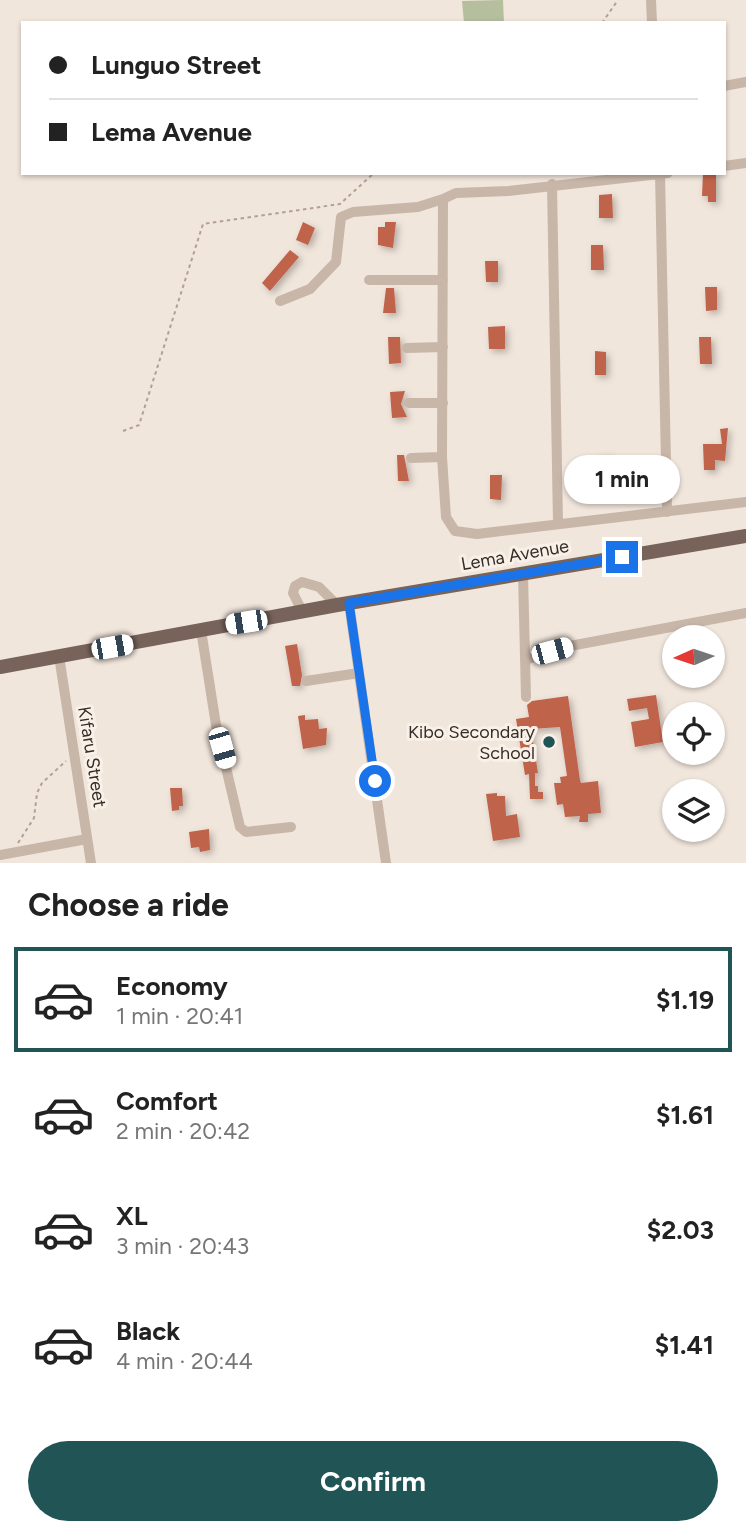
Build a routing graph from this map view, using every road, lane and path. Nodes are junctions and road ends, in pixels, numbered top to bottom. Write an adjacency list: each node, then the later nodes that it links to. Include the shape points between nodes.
1 (618, 0): 3 (path)
2 (651, 0): 4 (street)
3 (603, 21)
4 (652, 21)
5 (746, 82): 6 (street)
6 (726, 86)
7 (746, 163): 8 (street)
8 (726, 166)
9 (372, 175): 21 (path, via 340,204 203,224 139,425)
10 (651, 175): 12 (street)
11 (662, 175): 25 (street)
12 (552, 184): 13 (street, via 456,192); 26 (street)
13 (443, 200): 15 (street); 16 (street, via 418,208 353,212 341,217 334,264 310,289)
14 (369, 280): 15 (street)
15 (443, 280): 17 (street)
16 (280, 301)
17 (443, 347): 18 (street); 20 (street)
18 (407, 348)
19 (409, 403): 20 (street)
20 (443, 403): 22 (street)
21 (123, 431)
22 (442, 457): 23 (street); 26 (street, via 446,517 455,531 477,534)
23 (411, 458)
24 (746, 502): 25 (street)
25 (667, 512): 26 (street)
26 (558, 524)
27 (746, 536): 28 (main road, Lema Avenue)
28 (523, 573): 29 (main road, Lema Avenue); 34 (street)
29 (343, 604): 31 (main road, Lema Avenue); 31 (street, via 302,582 293,593); 36 (street)
30 (746, 612): 34 (street, via 570,646)
31 (296, 613): 32 (main road, Lema Avenue)
32 (201, 630): 33 (main road, Lema Avenue); 40 (street, via 216,725 242,831)
33 (59, 656): 35 (main road, Lema Avenue); 39 (street, Kifaru Street)
34 (525, 660): 38 (street)
35 (0, 667)
36 (359, 673): 37 (street); 44 (street)
37 (306, 681)
38 (526, 697)
39 (73, 757): 41 (street, Kifaru Street); 42 (path, via 42,783 34,818)
40 (290, 827)
41 (87, 839): 42 (street); 43 (street, Kifaru Street)
42 (6, 854)
43 (91, 863)
44 (386, 863)

